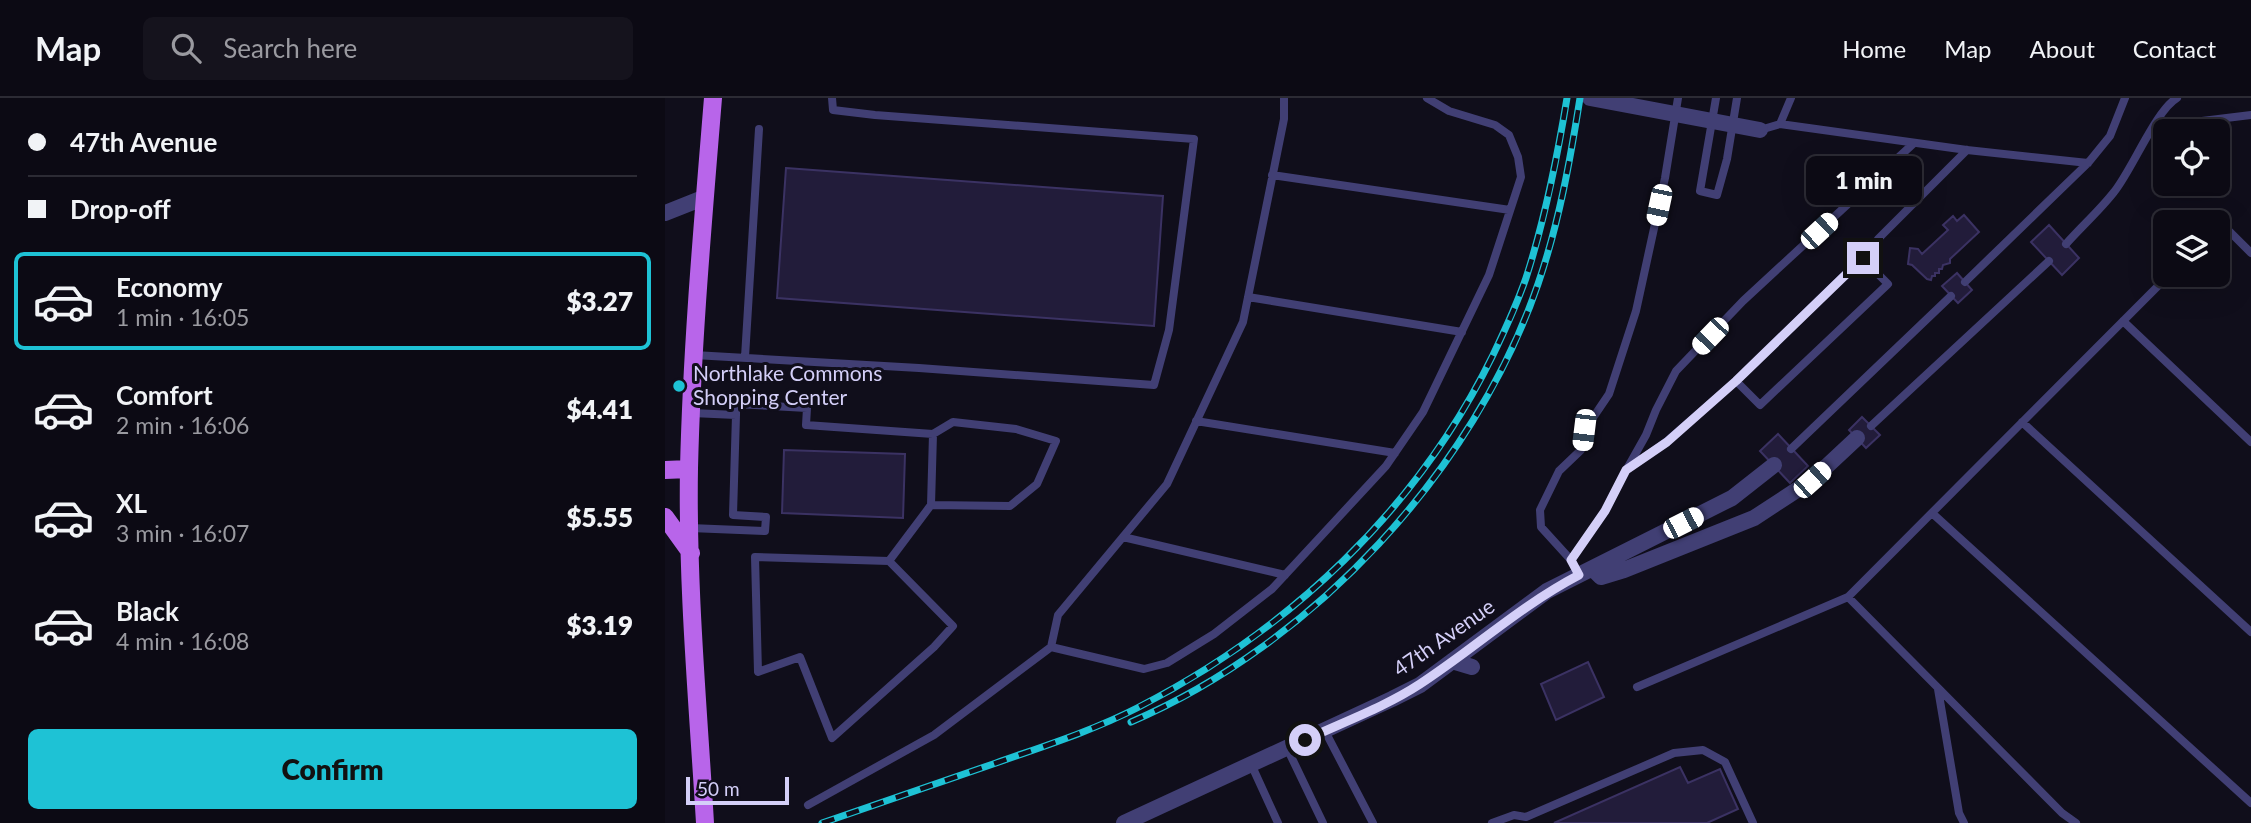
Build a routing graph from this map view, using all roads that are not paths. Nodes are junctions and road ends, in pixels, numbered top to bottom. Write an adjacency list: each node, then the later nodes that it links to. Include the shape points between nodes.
1 (713, 98): 25 (main road)
2 (832, 98): 40 (lane, via 832,110 875,115 1194,139 1170,330 1154,385)
3 (1285, 98): 24 (lane)
4 (1427, 98): 26 (lane, via 1509,135 1521,177)
5 (1590, 98): 11 (street)
6 (1716, 98): 15 (lane)
7 (1737, 98): 17 (lane)
8 (1791, 98): 16 (lane)
9 (2125, 98): 23 (lane, via 2110,136)
10 (2177, 98): 13 (lane)
11 (1677, 106): 15 (street); 62 (lane, via 1636,311 1609,394 1584,430 1581,450 1559,471 1540,510 1541,527)
12 (2251, 115): 14 (lane)
13 (2159, 119)
14 (2218, 119)
15 (1712, 121): 17 (street); 17 (lane, via 1700,191 1717,195)
16 (1780, 124): 20 (lane); 21 (lane)
17 (1732, 125): 20 (street)
18 (2153, 127): 30 (lane, via 2116,190)
19 (759, 129): 40 (lane)
20 (1760, 130)
21 (1913, 143): 22 (lane); 55 (lane, via 1743,301 1676,371)
22 (1967, 150): 23 (lane); 29 (lane)
23 (2088, 163): 33 (lane)
24 (1272, 175): 26 (lane); 36 (lane)
25 (703, 198): 27 (street); 39 (main road)
26 (1510, 210): 38 (lane, via 1489,275)
27 (665, 213)
28 (2230, 232): 31 (lane)
29 (1878, 239)
30 (2066, 244)
31 (2251, 253)
32 (2049, 261): 46 (lane)
33 (1965, 282)
34 (2157, 287): 37 (lane)
35 (1951, 296): 50 (lane)
36 (1248, 297): 38 (lane); 44 (lane, via 1243,322)
37 (2123, 321): 45 (lane); 49 (lane)
38 (1462, 332): 51 (lane, via 1423,411)
39 (694, 355): 40 (lane); 42 (main road)
40 (745, 358)
41 (1736, 381): 41 (lane, via 1760,405 1888,284 1863,258); 55 (lane, via 1667,442)
42 (692, 413): 43 (lane); 53 (main road)
43 (736, 415): 47 (lane, via 736,404 807,408 806,425); 59 (lane, via 733,515 766,517 765,531)
44 (1196, 421): 51 (lane); 60 (lane, via 1167,484)
45 (2022, 422): 57 (lane); 67 (lane)
46 (1871, 426)
47 (933, 434): 56 (lane); 56 (lane, via 953,422 1016,429 1056,442 1037,484 1010,506)
48 (1857, 438): 64 (street, via 1812,480 1754,518 1625,570 1601,577)
49 (2251, 442)
50 (1791, 449)
51 (1395, 453): 65 (lane)
52 (1774, 466): 64 (street, 47th Avenue, via 1733,498)
53 (689, 469): 54 (main road); 59 (main road)
54 (665, 470)
55 (1626, 470): 62 (lane)
56 (931, 505): 63 (lane)
57 (1931, 513): 66 (lane); 76 (lane)
58 (665, 517): 61 (main road)
59 (691, 528): 61 (main road)
60 (1123, 537): 65 (lane); 68 (lane, via 1058,615)
61 (691, 553): 78 (main road)
62 (1571, 560): 64 (lane)
63 (889, 561): 63 (lane, via 755,556 758,672 800,657 832,738 953,626)
64 (1586, 572): 69 (street, 47th Avenue, via 1537,598)
65 (1285, 575): 68 (lane, via 1215,634 1167,663 1144,668)
66 (1848, 597): 71 (lane); 72 (lane)
67 (2251, 632)
68 (1051, 648): 77 (lane, via 934,735)
69 (1452, 661): 70 (street); 73 (street, 47th Avenue, via 1410,690)
70 (1472, 667)
71 (1637, 687)
72 (1938, 688): 85 (lane); 86 (lane)
73 (1325, 731): 74 (street, 47th Avenue); 82 (lane)
74 (1287, 748): 75 (street, 47th Avenue); 81 (lane)
75 (1251, 764): 79 (street, 47th Avenue); 80 (lane)
76 (2251, 803)
77 (808, 805)
78 (705, 823)
79 (1124, 823)
80 (1278, 823)
81 (1323, 823)
82 (1373, 823)
83 (1492, 823): 84 (lane, via 1514,815 1526,817 1674,753 1703,750 1725,762)
84 (1753, 823)
85 (1964, 823)
86 (2076, 823)

